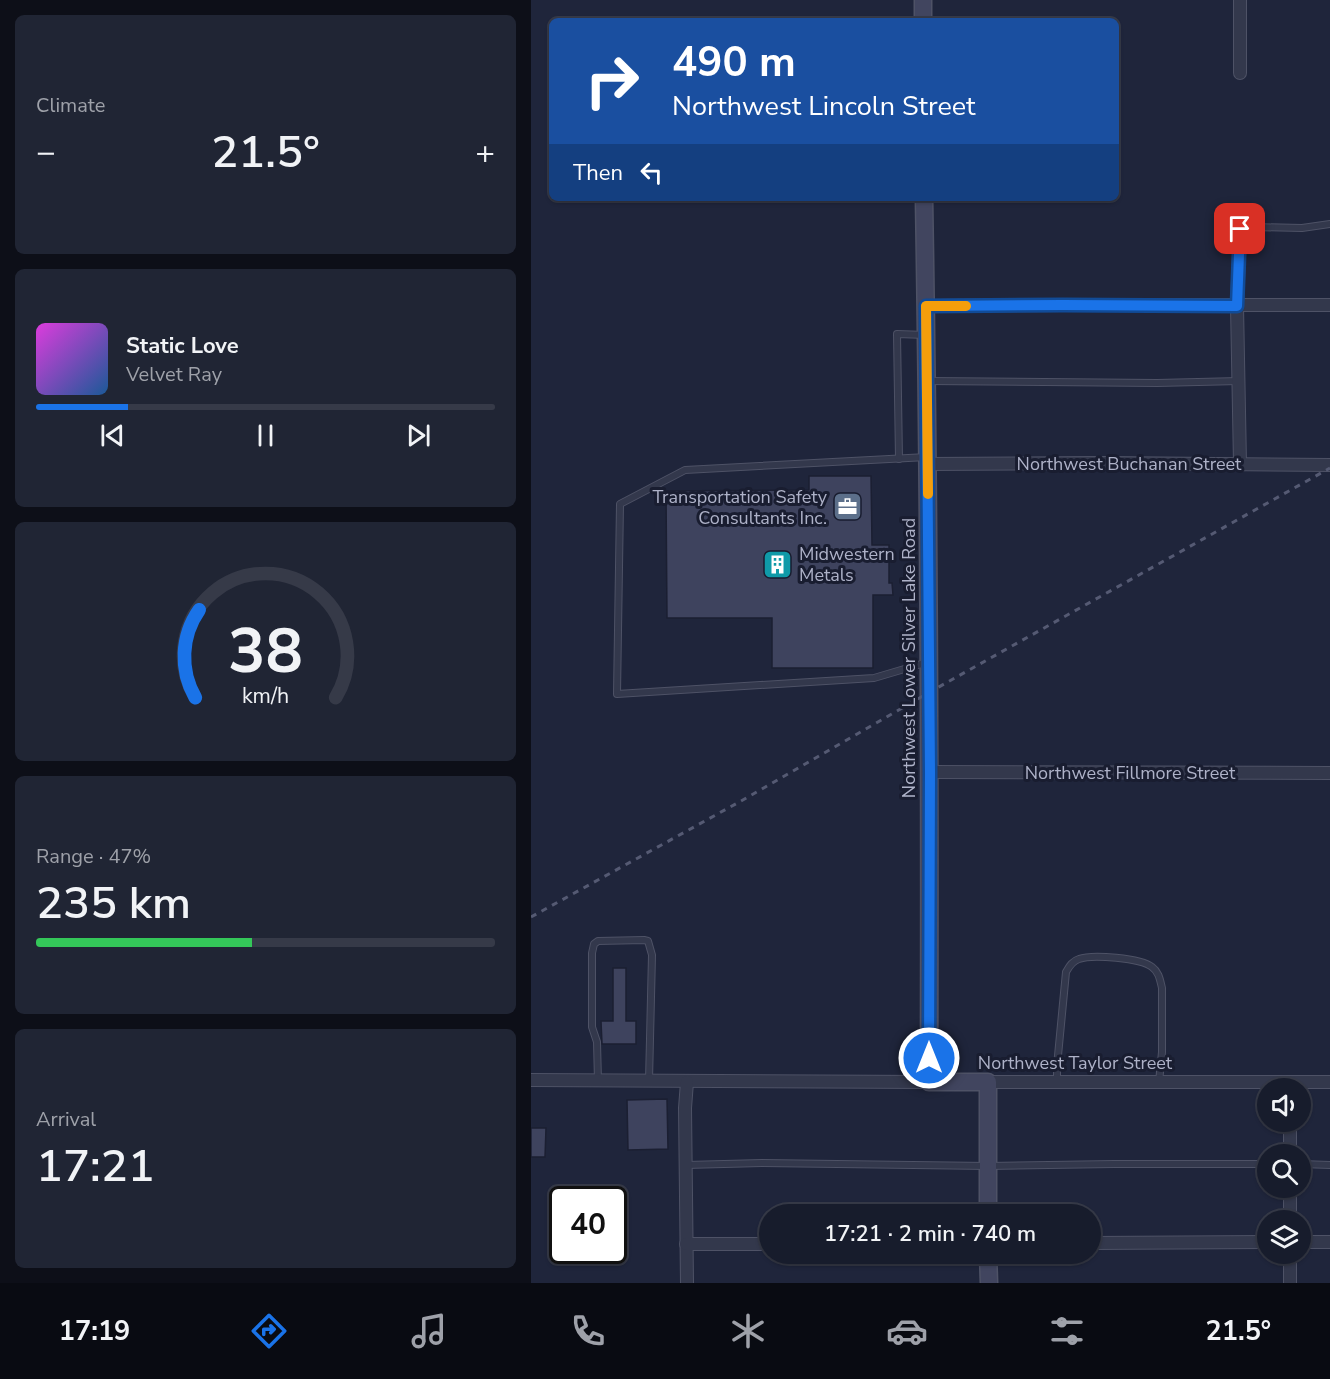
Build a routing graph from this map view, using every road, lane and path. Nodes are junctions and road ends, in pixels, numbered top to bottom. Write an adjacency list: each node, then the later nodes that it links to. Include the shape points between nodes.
1 (923, 0): 3 (street)
2 (1239, 0): 4 (street)
3 (923, 18)
4 (1240, 73)
5 (924, 201): 9 (street, Northwest Lower Silver Lake Road)
6 (1330, 224): 7 (lane)
7 (1240, 229): 10 (street)
8 (1330, 305): 10 (street)
9 (926, 306): 10 (street); 11 (street, Northwest Lower Silver Lake Road)
10 (1237, 306): 13 (street)
11 (926, 335): 12 (street, Northwest Lower Silver Lake Road); 14 (lane, via 897,334)
12 (927, 381): 13 (lane); 15 (street, Northwest Lower Silver Lake Road)
13 (1240, 381): 16 (street)
14 (899, 459): 15 (lane); 18 (lane, via 685,470 620,504 617,693 874,678)
15 (928, 460): 16 (street, Northwest Buchanan Street); 18 (street, Northwest Lower Silver Lake Road)
16 (1241, 464): 17 (street, Northwest Buchanan Street)
17 (1330, 465)
18 (928, 662): 19 (street, Northwest Lower Silver Lake Road)
19 (930, 772): 20 (street, Northwest Fillmore Street); 25 (street, Northwest Lower Silver Lake Road)
20 (1330, 773)
21 (531, 1080): 22 (street, Northwest Taylor Street)
22 (598, 1081): 23 (street, Northwest Taylor Street); 23 (lane, via 597,1042 592,1027 594,944 644,940 648,941 652,955)
23 (649, 1081): 24 (street, Northwest Taylor Street)
24 (687, 1082): 25 (street, Northwest Taylor Street); 34 (street)
25 (929, 1082): 26 (street, Northwest Taylor Street)
26 (989, 1082): 27 (street, Northwest Taylor Street); 36 (street)
27 (1057, 1082): 28 (street, Northwest Taylor Street); 28 (lane, via 1066,972 1079,959 1128,958 1154,968 1160,978)
28 (1159, 1082): 31 (street, Northwest Taylor Street)
29 (1330, 1082): 30 (street, Northwest Taylor Street)
30 (1311, 1084)
31 (1257, 1085)
32 (1257, 1164): 36 (lane)
33 (1311, 1164): 35 (lane)
34 (685, 1165): 36 (lane); 42 (street)
35 (1330, 1165)
36 (989, 1166): 37 (street)
37 (988, 1204)
38 (1257, 1242): 41 (street)
39 (1311, 1242): 40 (street)
40 (1330, 1242)
41 (1101, 1243)
42 (686, 1244): 43 (street); 46 (street)
43 (759, 1244)
44 (988, 1264): 47 (street)
45 (1290, 1264): 48 (street)
46 (687, 1283)
47 (989, 1283)
48 (1290, 1283)

